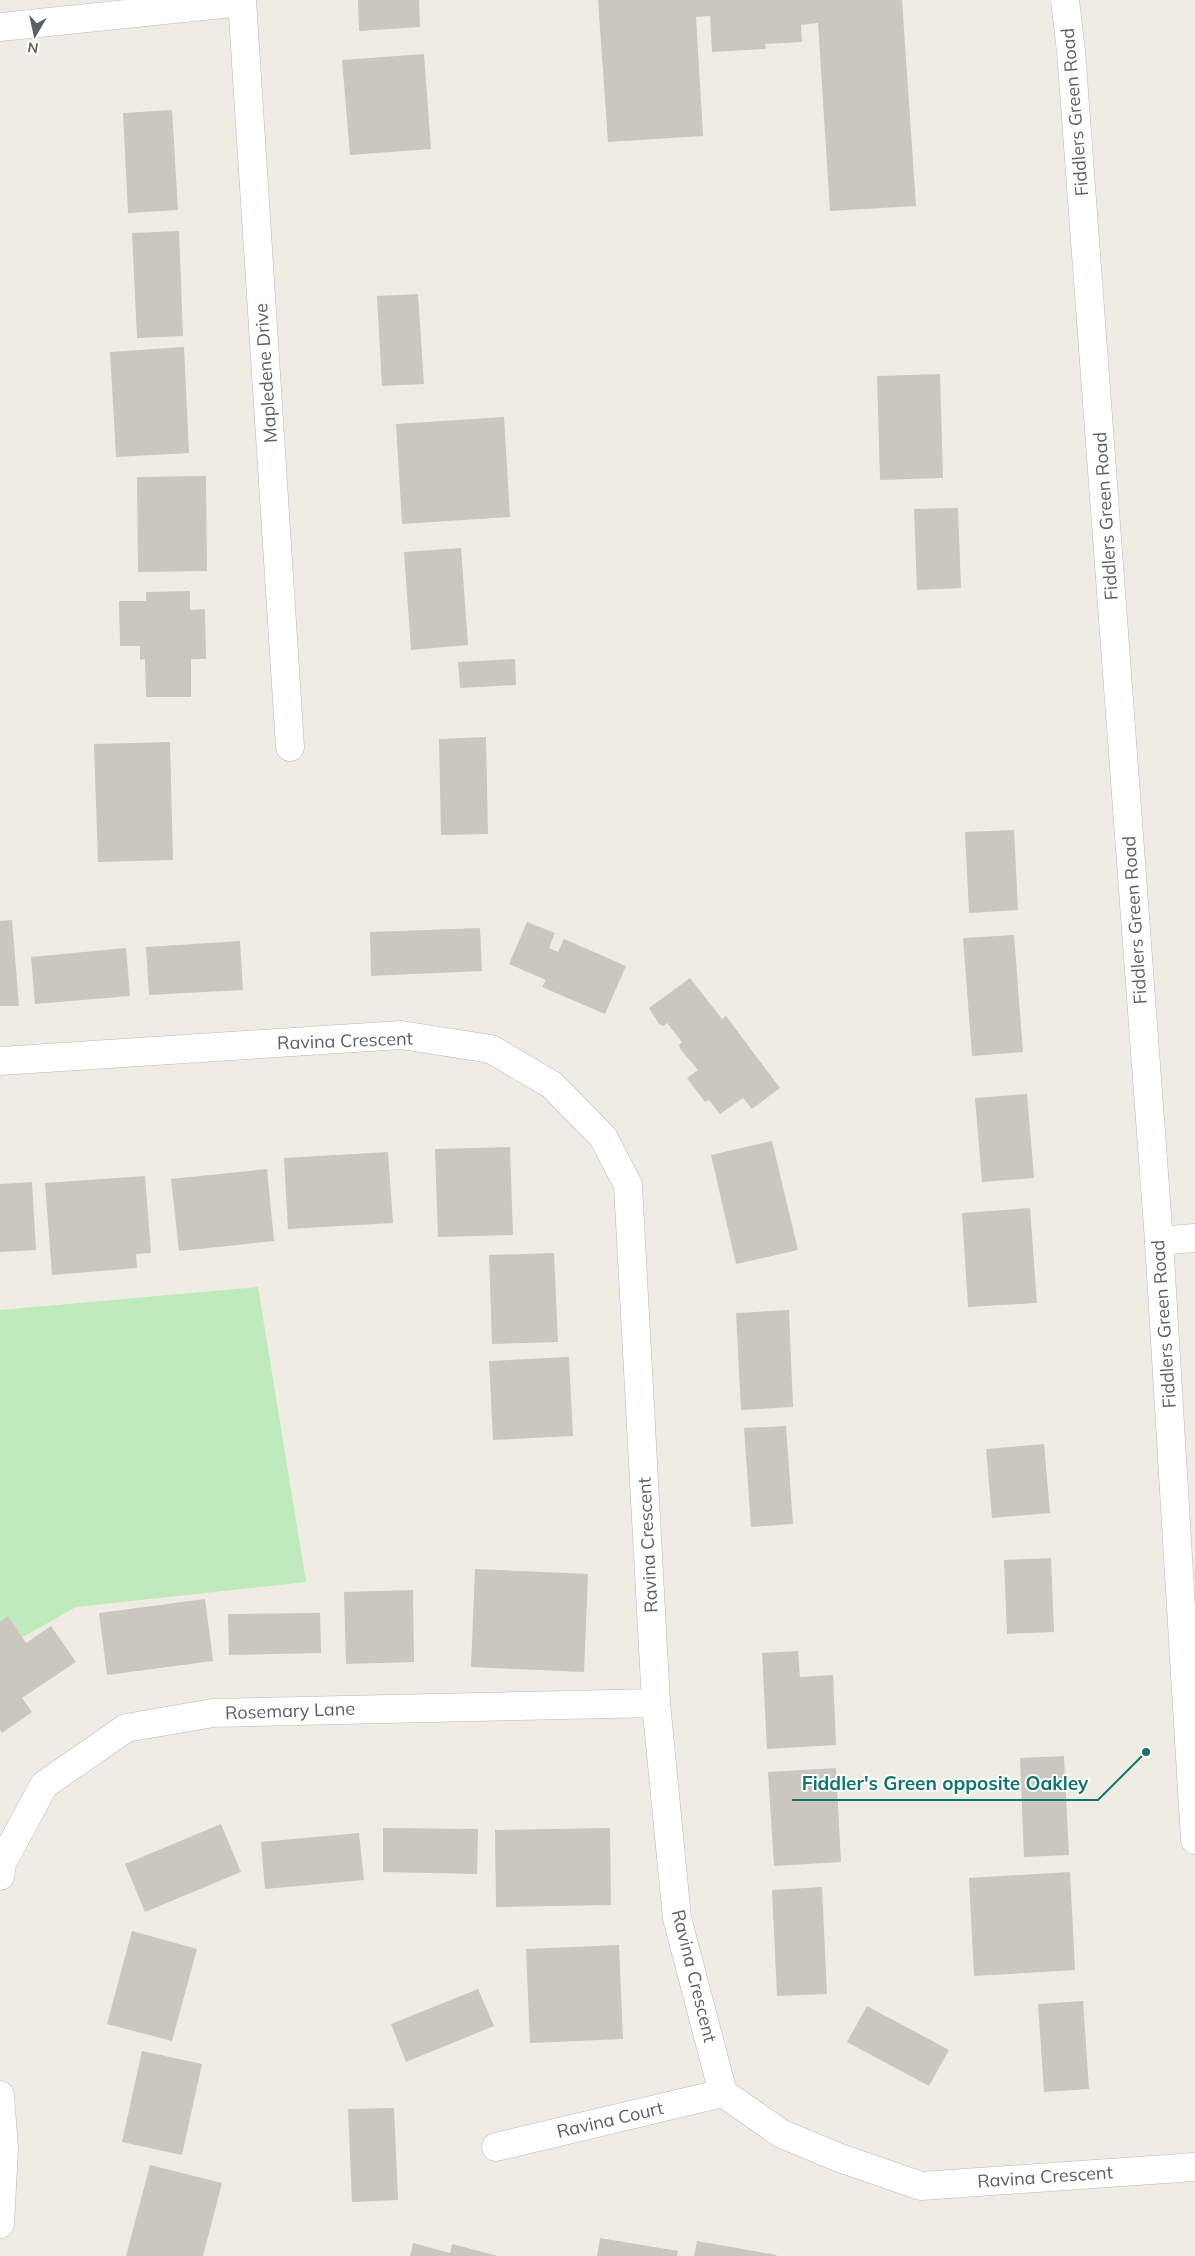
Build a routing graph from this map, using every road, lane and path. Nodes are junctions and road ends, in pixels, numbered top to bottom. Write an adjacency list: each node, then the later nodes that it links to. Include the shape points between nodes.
1 (1065, 0): 7 (street, Fiddlers Green Road)
2 (242, 1): 3 (street); 4 (street, Mapledene Drive)
3 (0, 27)
4 (290, 747)
5 (0, 1061): 9 (street, Ravina Crescent, via 402,1035 491,1050 552,1085 603,1137 628,1185)
6 (1195, 1238): 7 (street)
7 (1159, 1241): 8 (street, Fiddlers Green Road)
8 (1190, 1662): 10 (street, Fiddlers Green Road)
9 (656, 1703): 11 (street, Rosemary Lane, via 213,1713 126,1728 44,1785 2,1863); 12 (street, Ravina Crescent, via 677,1918)
10 (1195, 1840)
11 (0, 1876)
12 (723, 2093): 14 (street, Ravina Court); 15 (street, Ravina Crescent, via 782,2134 921,2186)
13 (0, 2095): 16 (street, via 4,2149)
14 (496, 2147)
15 (1195, 2167)
16 (0, 2224)

